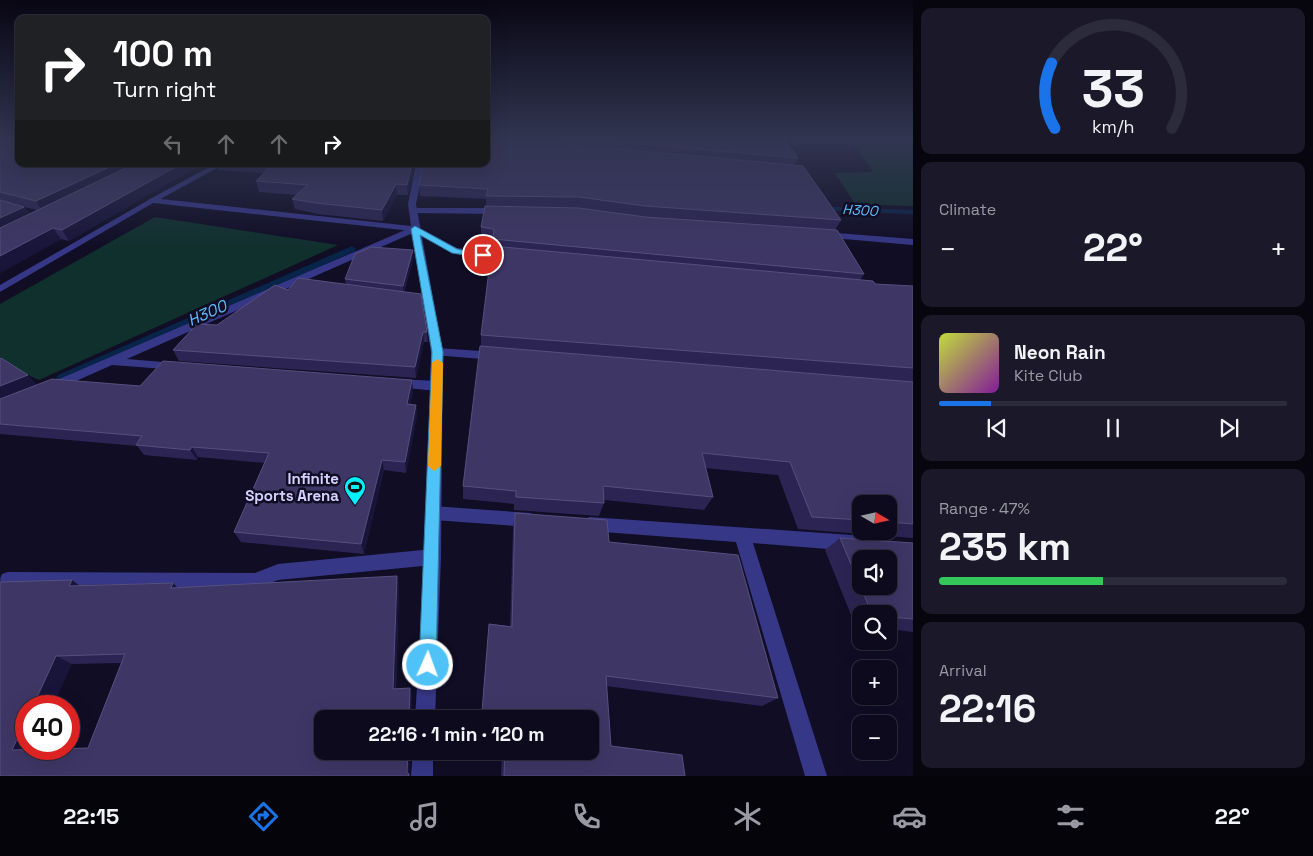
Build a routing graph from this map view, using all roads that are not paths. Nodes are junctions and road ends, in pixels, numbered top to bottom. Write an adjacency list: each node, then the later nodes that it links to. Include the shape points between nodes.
1 (197, 176): 3 (street)
2 (418, 176): 4 (street)
3 (152, 200): 6 (street); 12 (street)
4 (413, 210): 5 (street); 6 (street)
5 (512, 211)
6 (415, 229): 9 (street, via 455,252); 10 (street); 13 (street, via 424,299)
7 (816, 235): 8 (street)
8 (913, 242)
9 (522, 259)
10 (289, 283): 11 (street); 15 (street)
11 (317, 286)
12 (0, 290)
13 (437, 352): 14 (street); 18 (street)
14 (507, 357)
15 (114, 362): 16 (street); 19 (street)
16 (192, 368)
17 (388, 383): 18 (street)
18 (437, 386): 20 (street)
19 (44, 390)
20 (433, 513): 21 (street); 25 (street)
21 (542, 521)
22 (572, 523): 23 (street)
23 (742, 535): 24 (street); 30 (street)
24 (866, 544)
25 (432, 557): 26 (street, via 278,572 255,581); 27 (street)
26 (8, 580)
27 (425, 710)
28 (423, 760): 29 (street)
29 (422, 776)
30 (816, 776)

